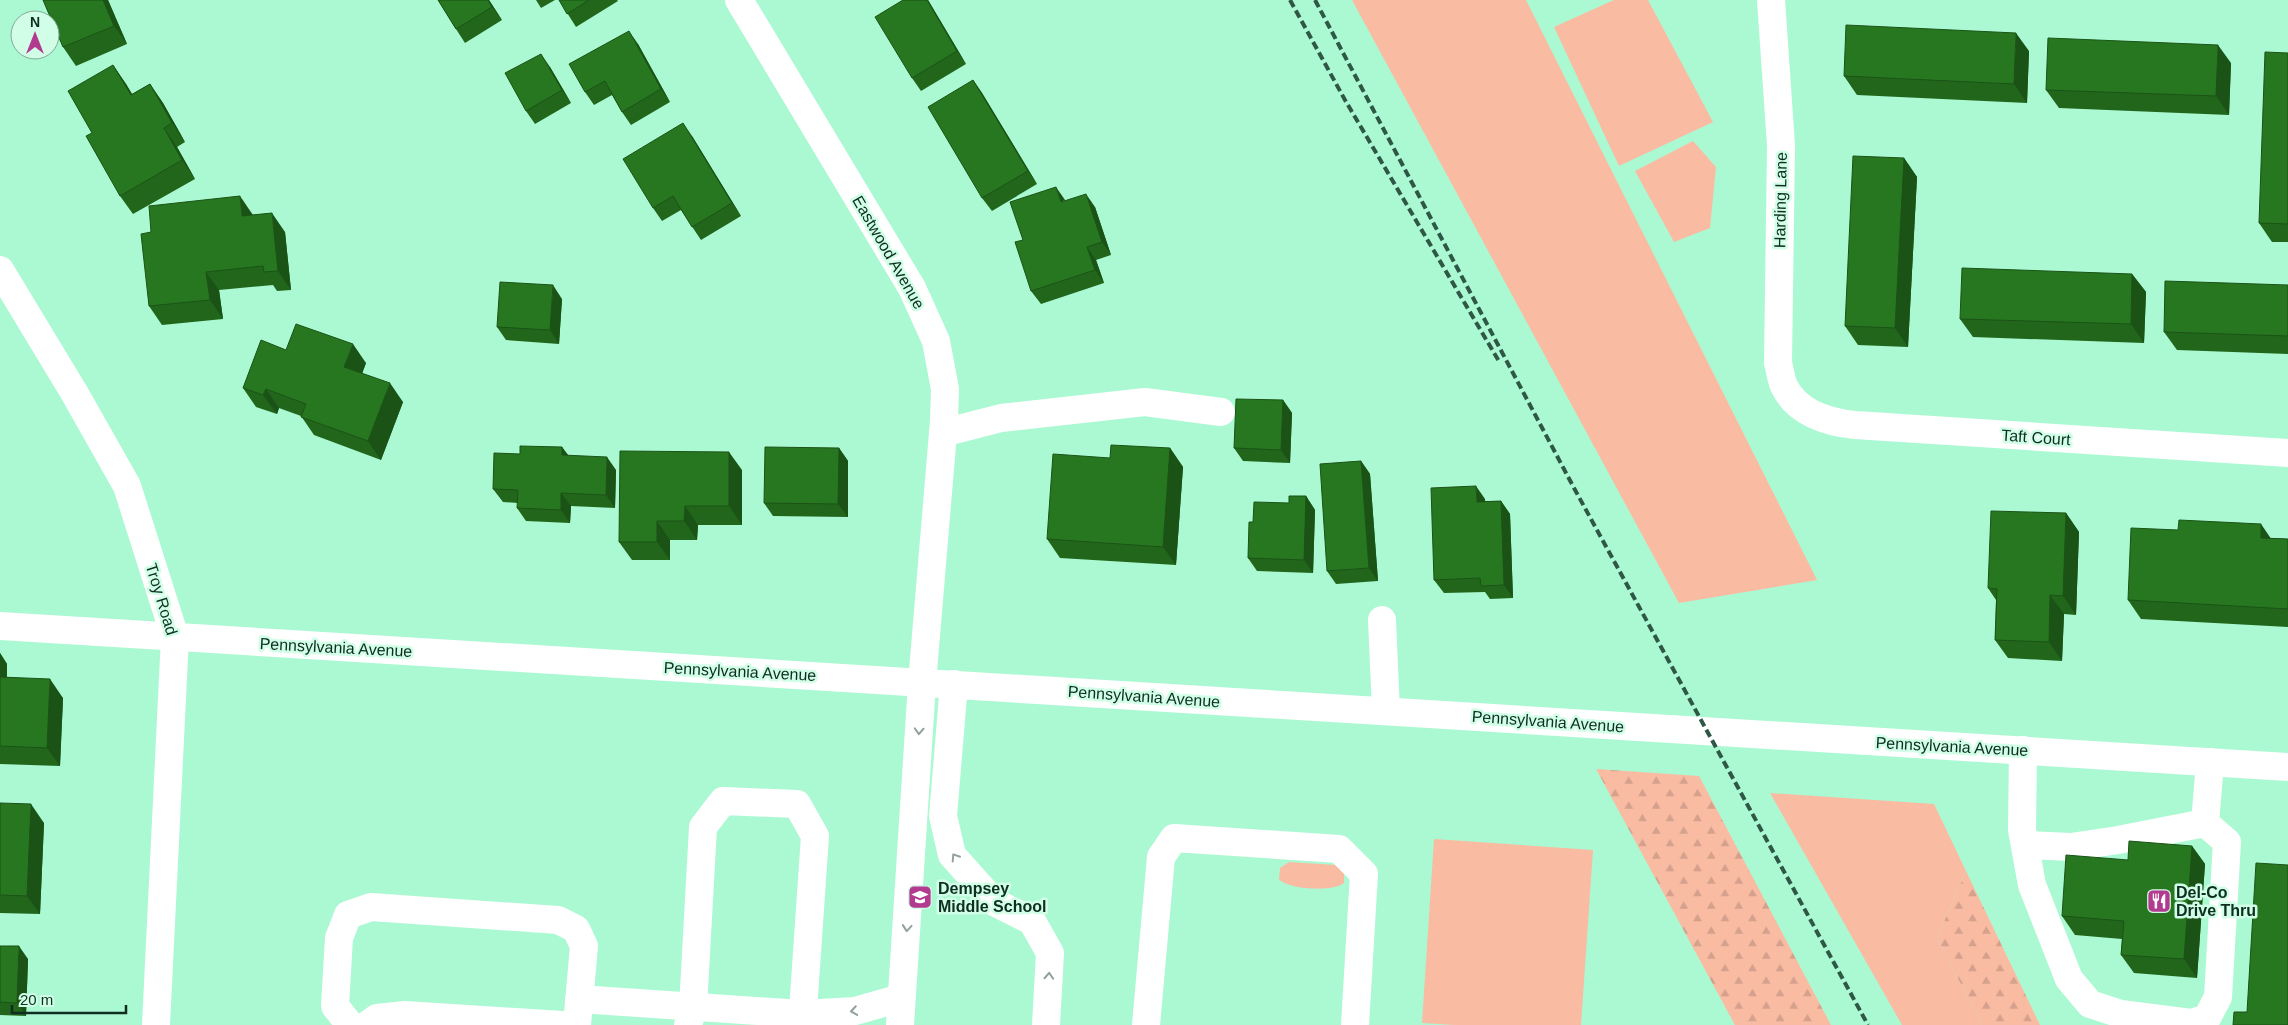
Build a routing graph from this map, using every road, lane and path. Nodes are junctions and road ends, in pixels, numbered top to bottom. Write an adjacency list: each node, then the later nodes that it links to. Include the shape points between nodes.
1 (739, 0): 6 (street, Eastwood Avenue, via 912,288 936,341 944,388)
2 (1771, 0): 4 (street, Harding Lane, via 1781,145 1778,362 1784,385)
3 (0, 270): 10 (street, Troy Road, via 127,486)
4 (1792, 397): 7 (street, Taft Court, via 1810,414 1846,424)
5 (1221, 412): 6 (street, via 1145,402 1001,418)
6 (943, 433): 11 (street, Eastwood Avenue)
7 (2288, 453)
8 (1382, 620): 13 (street)
9 (0, 626): 10 (street, Pennsylvania Avenue)
10 (175, 637): 11 (street, Pennsylvania Avenue); 23 (street, Troy Road)
11 (922, 682): 12 (street, Pennsylvania Avenue); 19 (street, Eastwood Avenue, one-way to 19)
12 (954, 684): 13 (street, Pennsylvania Avenue); 28 (street, one-way to 12, via 1050,953 1032,922 994,902 952,855 943,816)
13 (1386, 711): 14 (street, Pennsylvania Avenue)
14 (2023, 750): 15 (street, Pennsylvania Avenue); 18 (street, via 2022,830)
15 (2210, 762): 16 (street, Pennsylvania Avenue); 17 (street)
16 (2288, 766)
17 (2205, 823): 18 (street, via 2071,847); 18 (street, via 2227,842 2218,998 2207,1018 2191,1023 2121,1014 2090,1004 2069,979 2032,885)
18 (2025, 845)
19 (901, 998): 22 (street, one-way to 22, via 855,1011); 27 (street, Eastwood Avenue)
20 (578, 1012): 21 (street); 24 (street, via 584,946 576,929 558,920 371,908 348,915 339,938 335,1006)
21 (690, 1016): 22 (street); 22 (street, via 703,827 723,801 797,804 814,836)
22 (802, 1020)
23 (156, 1025)
24 (350, 1025)
25 (367, 1025): 26 (street, via 378,1018 405,1015)
26 (562, 1025)
27 (900, 1025)
28 (1046, 1025)
29 (1146, 1025): 30 (street, via 1161,858 1174,838 1339,849 1364,874)
30 (1356, 1025)

